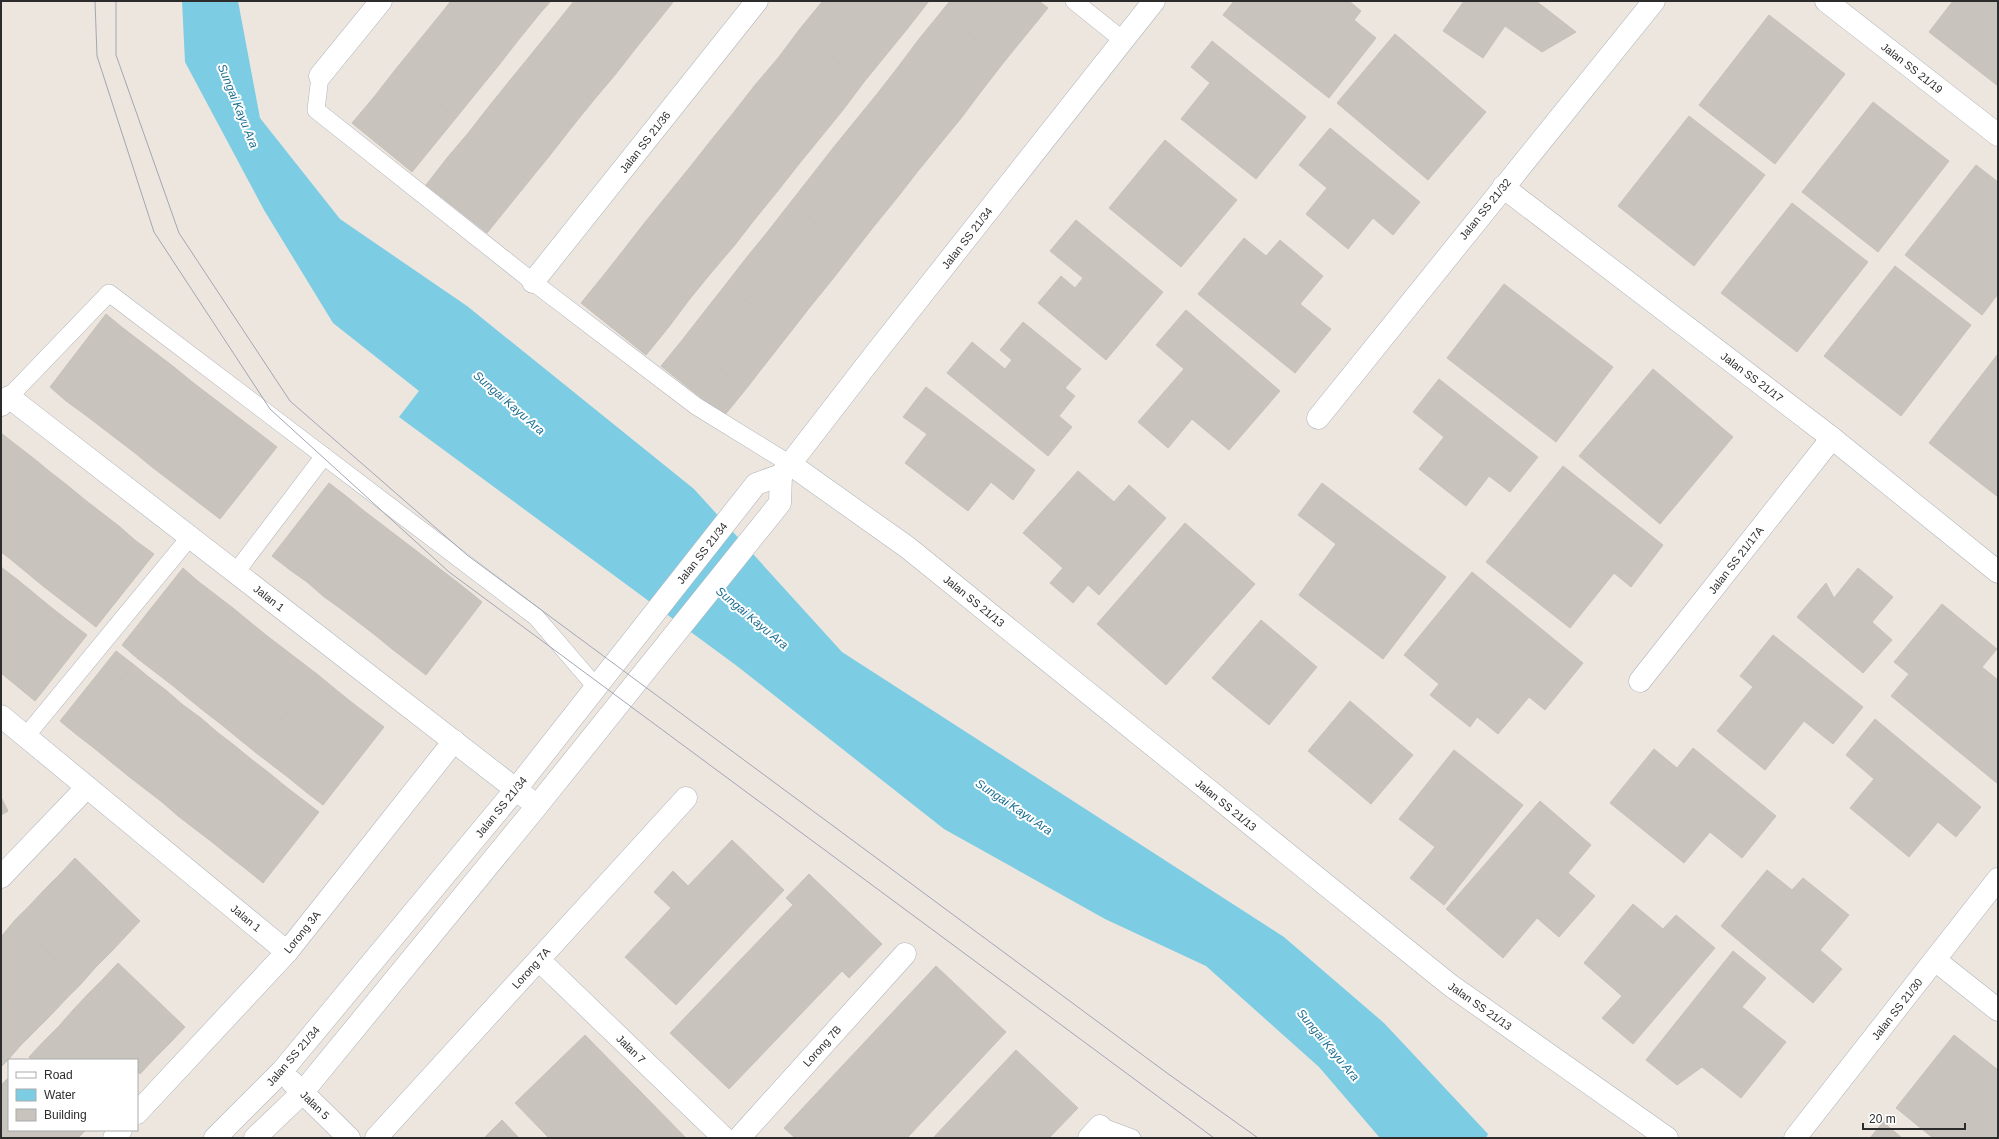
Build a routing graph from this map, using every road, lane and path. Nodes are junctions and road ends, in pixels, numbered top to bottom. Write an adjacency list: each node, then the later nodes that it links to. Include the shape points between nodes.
1 (381, 1): 8 (street)
2 (757, 1): 11 (street, Jalan SS 21/36)
3 (1074, 1): 7 (lane)
4 (1154, 1): 7 (street, Jalan SS 21/34)
5 (1654, 1): 10 (street, Jalan SS 21/32)
6 (1826, 1): 9 (street, Jalan SS 21/19)
7 (1124, 41): 16 (street, Jalan SS 21/34)
8 (320, 76): 11 (lane, via 316,110)
9 (1998, 135)
10 (1503, 186): 13 (street, Jalan SS 21/32); 14 (street, Jalan SS 21/17)
11 (534, 282): 16 (lane, via 696,406)
12 (5, 401): 15 (lane, via 109,293); 17 (street, Jalan 1)
13 (1318, 418)
14 (1832, 438): 19 (street, Jalan SS 21/17); 20 (street, Jalan SS 21/17A)
15 (324, 456): 18 (lane); 21 (lane, via 536,617)
16 (785, 469): 21 (street, Jalan SS 21/34, via 756,484); 28 (street, via 780,502); 47 (street, Jalan SS 21/13, via 907,547 1450,985)
17 (190, 537): 18 (street, Jalan 1); 23 (lane)
18 (236, 572): 24 (street, Jalan 1)
19 (1998, 572)
20 (1640, 681)
21 (596, 687): 26 (street, Jalan SS 21/34)
22 (1, 716): 23 (street, Jalan 1)
23 (26, 736): 25 (street, Jalan 1)
24 (454, 741): 26 (street, Jalan 1); 31 (street, Lorong 3A)
25 (87, 787): 29 (street); 31 (street, Jalan 1)
26 (516, 789): 28 (street, Jalan 1); 36 (street, Jalan SS 21/34)
27 (686, 798): 33 (street, Lorong 7A)
28 (538, 806): 37 (street)
29 (1, 877)
30 (1998, 879): 34 (street, Jalan SS 21/30)
31 (287, 952): 38 (street, Lorong 3A)
32 (905, 954): 45 (street, Lorong 7B)
33 (539, 960): 43 (street, Lorong 7A); 44 (street, Jalan 7)
34 (1935, 960): 35 (street); 48 (street, Jalan SS 21/30)
35 (1998, 1010)
36 (282, 1071): 37 (street, Jalan 5); 40 (street, Jalan SS 21/34)
37 (302, 1093): 41 (street); 42 (street, Jalan 5)
38 (138, 1112)
39 (1094, 1132): 46 (lane)
40 (215, 1138)
41 (255, 1138)
42 (349, 1138)
43 (376, 1138)
44 (724, 1138)
45 (739, 1138)
46 (1132, 1138)
47 (1668, 1138)
48 (1795, 1138)

